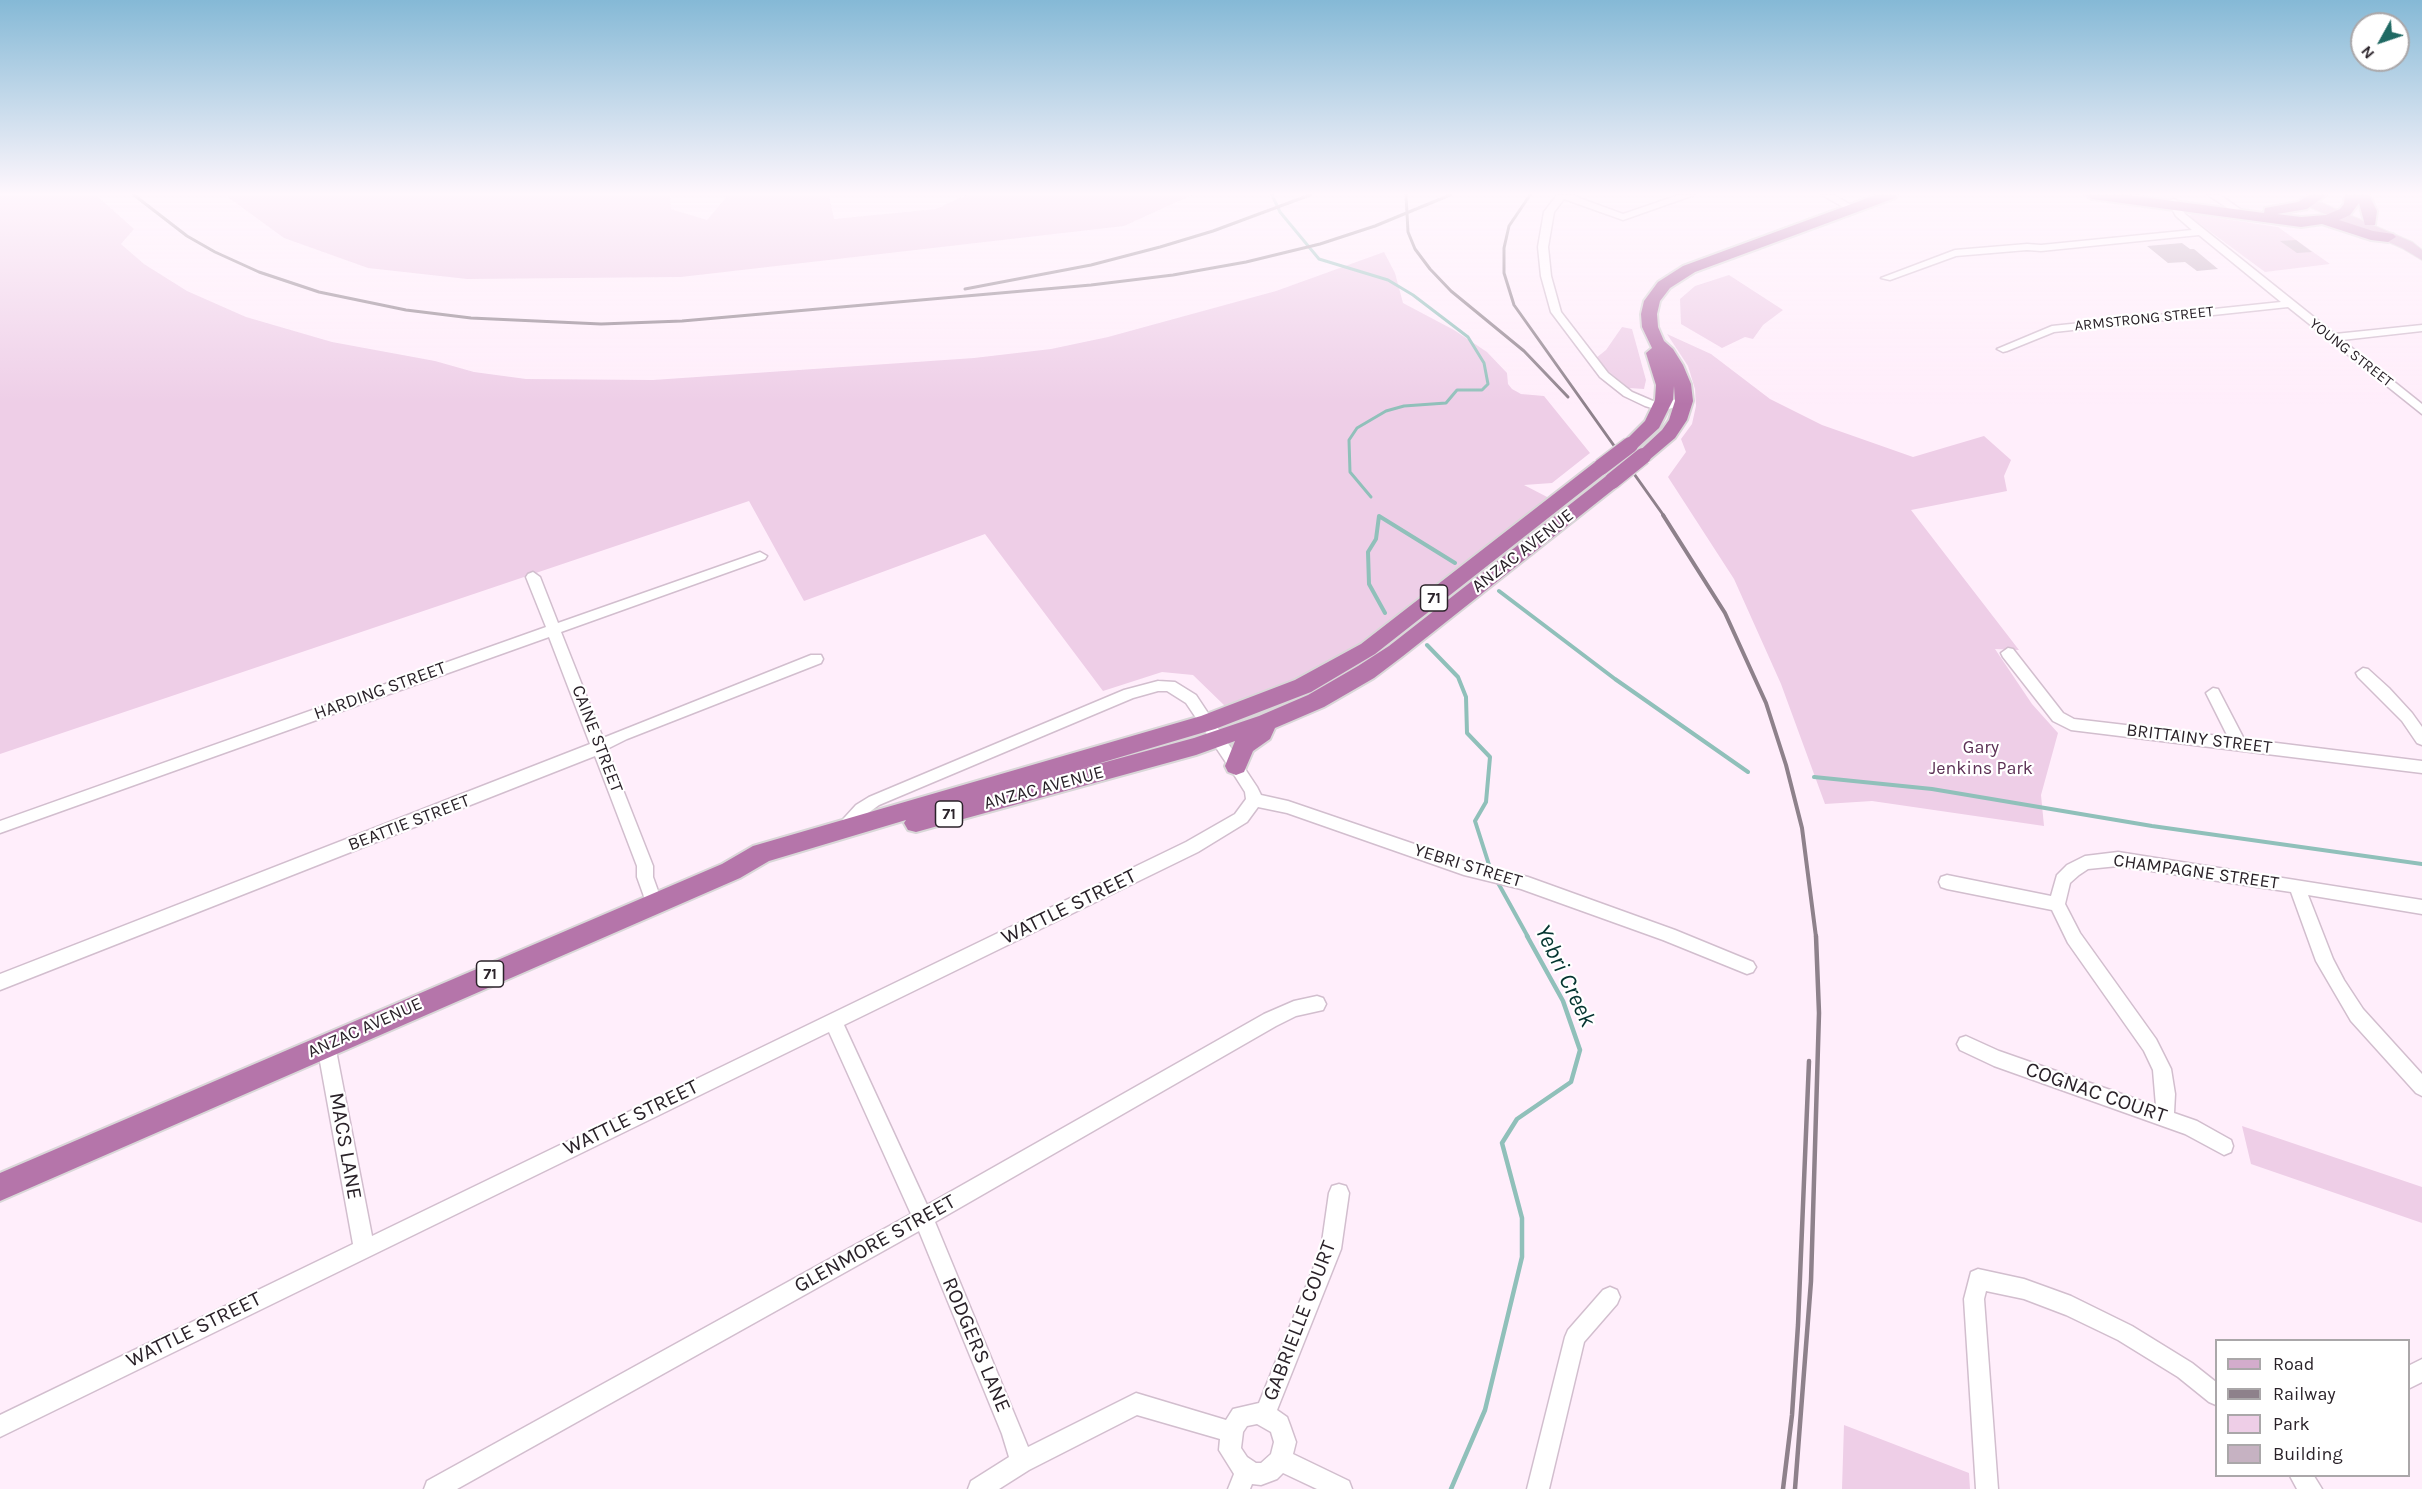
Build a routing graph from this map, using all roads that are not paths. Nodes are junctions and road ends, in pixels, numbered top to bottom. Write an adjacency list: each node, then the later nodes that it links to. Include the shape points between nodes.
1 (1545, 264): 11 (street, via 1556,312 1604,375 1642,401)
2 (1704, 264): 9 (highway, via 1670,280 1659,290 1650,308 1650,327)
3 (1940, 264): 5 (street)
4 (2241, 264): 6 (street, YOUNG STREET)
5 (1890, 281)
6 (2289, 304): 8 (street, YOUNG STREET); 10 (street, ARMSTRONG STREET, via 2052,328)
7 (2422, 328): 8 (street)
8 (2331, 338): 13 (street, YOUNG STREET)
9 (1656, 343): 11 (highway, via 1654,353 1663,376); 12 (highway, via 1674,365)
10 (2003, 349)
11 (1663, 400): 12 (street); 14 (highway, ANZAC AVENUE / 71)
12 (1684, 401): 14 (highway, ANZAC AVENUE / 71, via 1669,434)
13 (2422, 410)
14 (1636, 450): 15 (highway, ANZAC AVENUE / 71, bridge)
15 (1606, 474): 23 (highway, ANZAC AVENUE / 71, via 1396,651 1338,689); 24 (highway, ANZAC AVENUE / 71, via 1361,653)
16 (760, 556): 18 (street, HARDING STREET)
17 (533, 577): 18 (street, CAINE STREET)
18 (554, 628): 27 (street, CAINE STREET); 31 (street, HARDING STREET)
19 (2008, 653): 26 (street, BRITTAINY STREET, via 2064,721)
20 (816, 658): 27 (street, BEATTIE STREET)
21 (2363, 673): 25 (street, via 2407,717)
22 (2213, 693): 26 (street)
23 (1267, 722): 24 (highway, ANZAC AVENUE / 71); 28 (highway, via 1262,733 1244,746)
24 (1212, 731): 28 (street); 32 (highway, ANZAC AVENUE / 71); 32 (street, via 1191,699 1170,686 1158,686 1129,694 969,766 874,801); 33 (highway, ANZAC AVENUE / 71, via 765,865)
25 (2422, 739)
26 (2238, 743): 29 (street, BRITTAINY STREET)
27 (600, 746): 36 (street, CAINE STREET, via 645,866); 40 (street, BEATTIE STREET)
28 (1236, 766): 30 (street)
29 (2422, 767)
30 (1254, 800): 39 (street, YEBRI STREET, via 1288,807 1464,868 1522,882); 42 (street, WATTLE STREET, via 1241,818 1192,848)
31 (0, 827)
32 (843, 828): 33 (highway, ANZAC AVENUE / 71, via 762,853)
33 (731, 871): 36 (highway, ANZAC AVENUE / 71)
34 (1947, 882): 37 (street)
35 (2297, 886): 37 (street, CHAMPAGNE STREET, via 2102,860 2073,870 2063,880); 38 (street, CHAMPAGNE STREET); 45 (street, via 2325,960 2344,995)
36 (654, 902): 44 (highway, ANZAC AVENUE / 71)
37 (2057, 904): 46 (street, via 2074,938 2154,1053 2162,1069)
38 (2422, 908)
39 (1747, 967)
40 (0, 982)
41 (1317, 1004): 50 (street, GLENMORE STREET, via 1270,1020)
42 (833, 1021): 50 (street, RODGERS LANE); 51 (street, WATTLE STREET)
43 (1966, 1044): 46 (street, COGNAC COURT, via 1994,1058)
44 (326, 1045): 48 (highway, ANZAC AVENUE / 71); 51 (street, MACS LANE)
45 (2422, 1087)
46 (2165, 1117): 47 (street, COGNAC COURT)
47 (2224, 1146)
48 (0, 1187)
49 (1339, 1193): 56 (street, GABRIELLE COURT, via 1331,1249)
50 (923, 1218): 60 (street, RODGERS LANE, via 1013,1434); 63 (street, GLENMORE STREET)
51 (363, 1248): 57 (street, WATTLE STREET)
52 (1611, 1297): 66 (street, via 1575,1337)
53 (2422, 1369): 54 (street)
54 (2410, 1378)
55 (2215, 1393): 67 (street, via 2135,1339 2072,1306 2024,1289 1978,1279 1974,1299)
56 (1265, 1414): 58 (street, via 1241,1417); 59 (street, via 1283,1433)
57 (0, 1425)
58 (1231, 1431): 60 (street, via 1136,1404); 62 (street, via 1230,1449)
59 (1281, 1460): 62 (street, via 1269,1471); 65 (street)
60 (1021, 1462): 64 (street)
61 (2302, 1477): 68 (street)
62 (1242, 1480)
63 (435, 1489)
64 (980, 1489)
65 (1341, 1489)
66 (1538, 1489)
67 (1987, 1489)
68 (2311, 1489)

